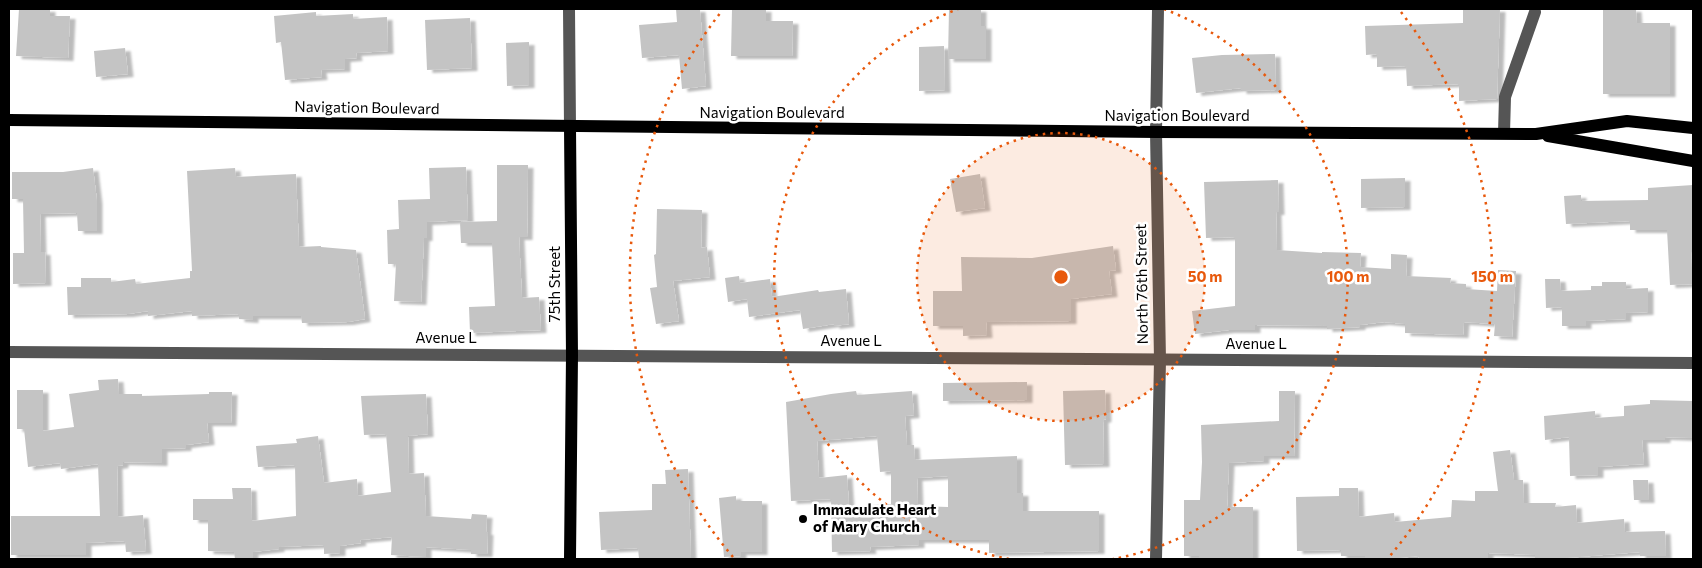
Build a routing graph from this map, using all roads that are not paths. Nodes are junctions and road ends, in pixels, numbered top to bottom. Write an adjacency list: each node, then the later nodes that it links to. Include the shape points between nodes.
1 (569, 9): 5 (street, 75th Street)
2 (1158, 9): 7 (street, North 76th Street)
3 (1536, 12): 8 (street, via 1505,97)
4 (9, 120): 5 (main road, Navigation Boulevard)
5 (570, 127): 7 (main road, Navigation Boulevard); 12 (main road, 75th Street)
6 (1693, 128): 9 (main road, Navigation Boulevard, via 1627,121)
7 (1156, 132): 8 (main road, Navigation Boulevard); 13 (street, North 76th Street)
8 (1504, 133): 9 (main road, Navigation Boulevard)
9 (1536, 134): 10 (main road, Navigation Boulevard)
10 (1693, 161)
11 (9, 352): 12 (street, Avenue L)
12 (572, 355): 13 (street, Avenue L); 15 (main road, 75th Street)
13 (1160, 360): 14 (street, Avenue L); 16 (street, North 76th Street)
14 (1693, 363)
15 (570, 559)
16 (1156, 559)

